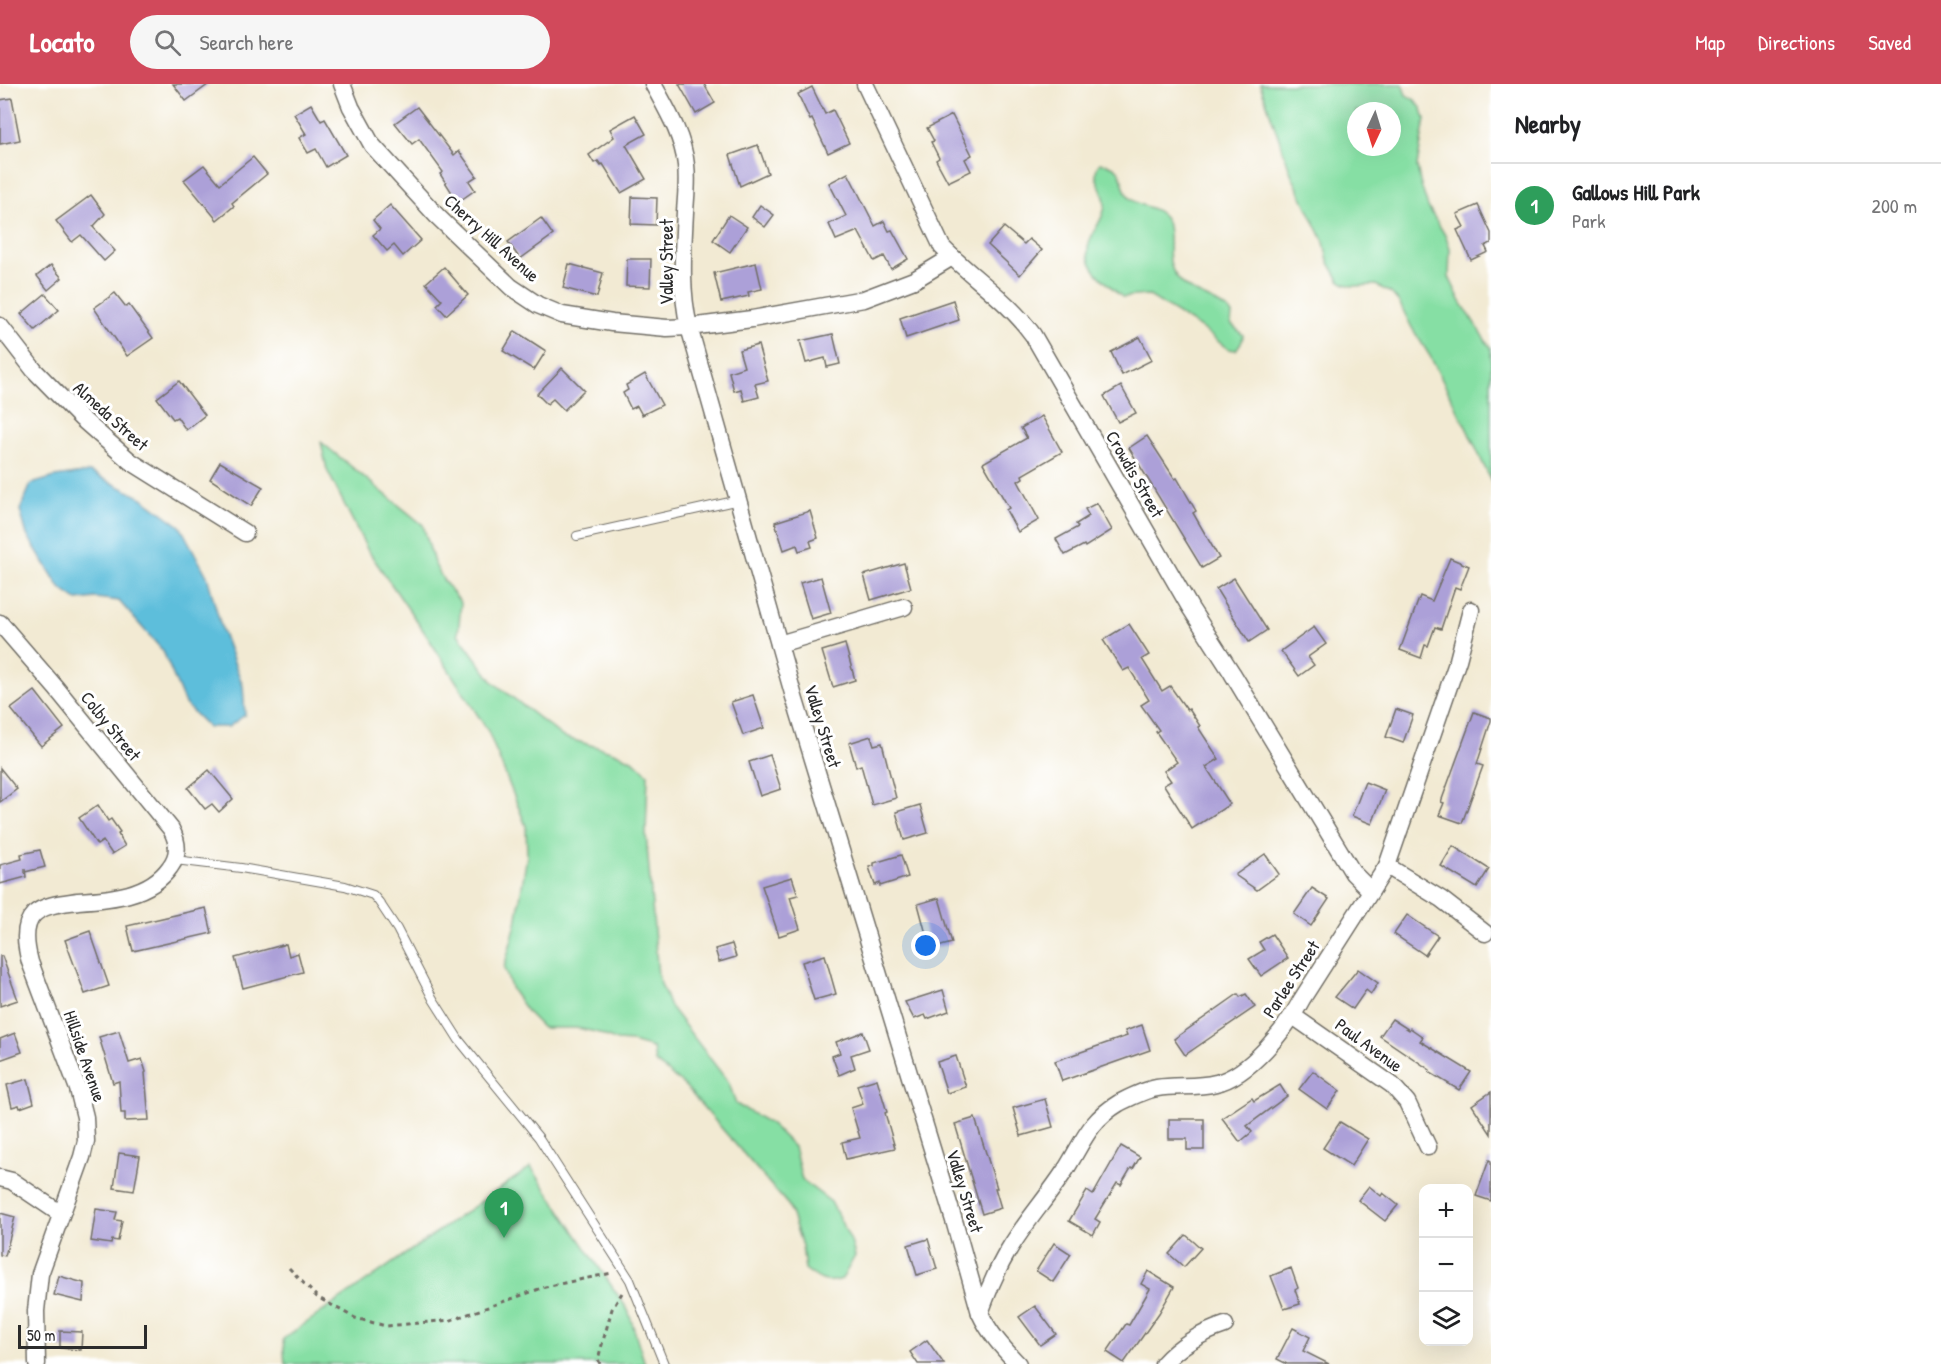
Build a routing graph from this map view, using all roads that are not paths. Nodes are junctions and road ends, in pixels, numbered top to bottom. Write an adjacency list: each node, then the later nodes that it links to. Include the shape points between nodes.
1 (342, 84): 6 (street, Cherry Hill Avenue, via 372,145 437,216 511,287 562,315 612,324)
2 (653, 84): 6 (street, Valley Street, via 678,133 686,165 682,264 684,310)
3 (865, 84): 4 (street, Crowdis Street, via 934,232)
4 (952, 257): 6 (street, Cherry Hill Avenue, via 914,280 864,299 752,320); 16 (street, Crowdis Street, via 1005,302 1033,335 1191,609 1353,873)
5 (0, 326): 8 (street, Almeda Street, via 34,370 130,461)
6 (689, 327): 7 (street, Valley Street)
7 (739, 500): 9 (lane); 13 (street, Valley Street)
8 (245, 533)
9 (577, 536)
10 (904, 607): 13 (street)
11 (1471, 610): 15 (street, Parlee Street, via 1458,660)
12 (0, 623): 14 (street, Colby Street, via 171,829 178,842)
13 (779, 644): 22 (street, Valley Street)
14 (175, 860): 21 (street, Hillside Avenue, via 146,887 112,898 61,903 35,912 29,922 30,962 85,1117 86,1141); 25 (lane, via 345,886 372,895 380,902 459,1040 539,1138 630,1280)
15 (1387, 866): 16 (street, Parlee Street); 17 (street, via 1441,899)
16 (1371, 891): 18 (street, Parlee Street)
17 (1485, 933)
18 (1293, 1016): 19 (street, Paul Avenue, via 1392,1085 1407,1101); 22 (street, Parlee Street, via 1262,1052 1230,1078 1196,1086 1155,1088 1118,1104 1101,1117 1009,1249)
19 (1428, 1147)
20 (0, 1178): 21 (street, via 12,1181)
21 (61, 1214): 24 (street, Hillside Avenue, via 40,1274)
22 (980, 1313): 26 (street, Valley Street, via 986,1327)
23 (1225, 1325): 27 (street, via 1193,1338)
24 (37, 1364)
25 (664, 1364)
26 (1018, 1364)
27 (1163, 1364)

